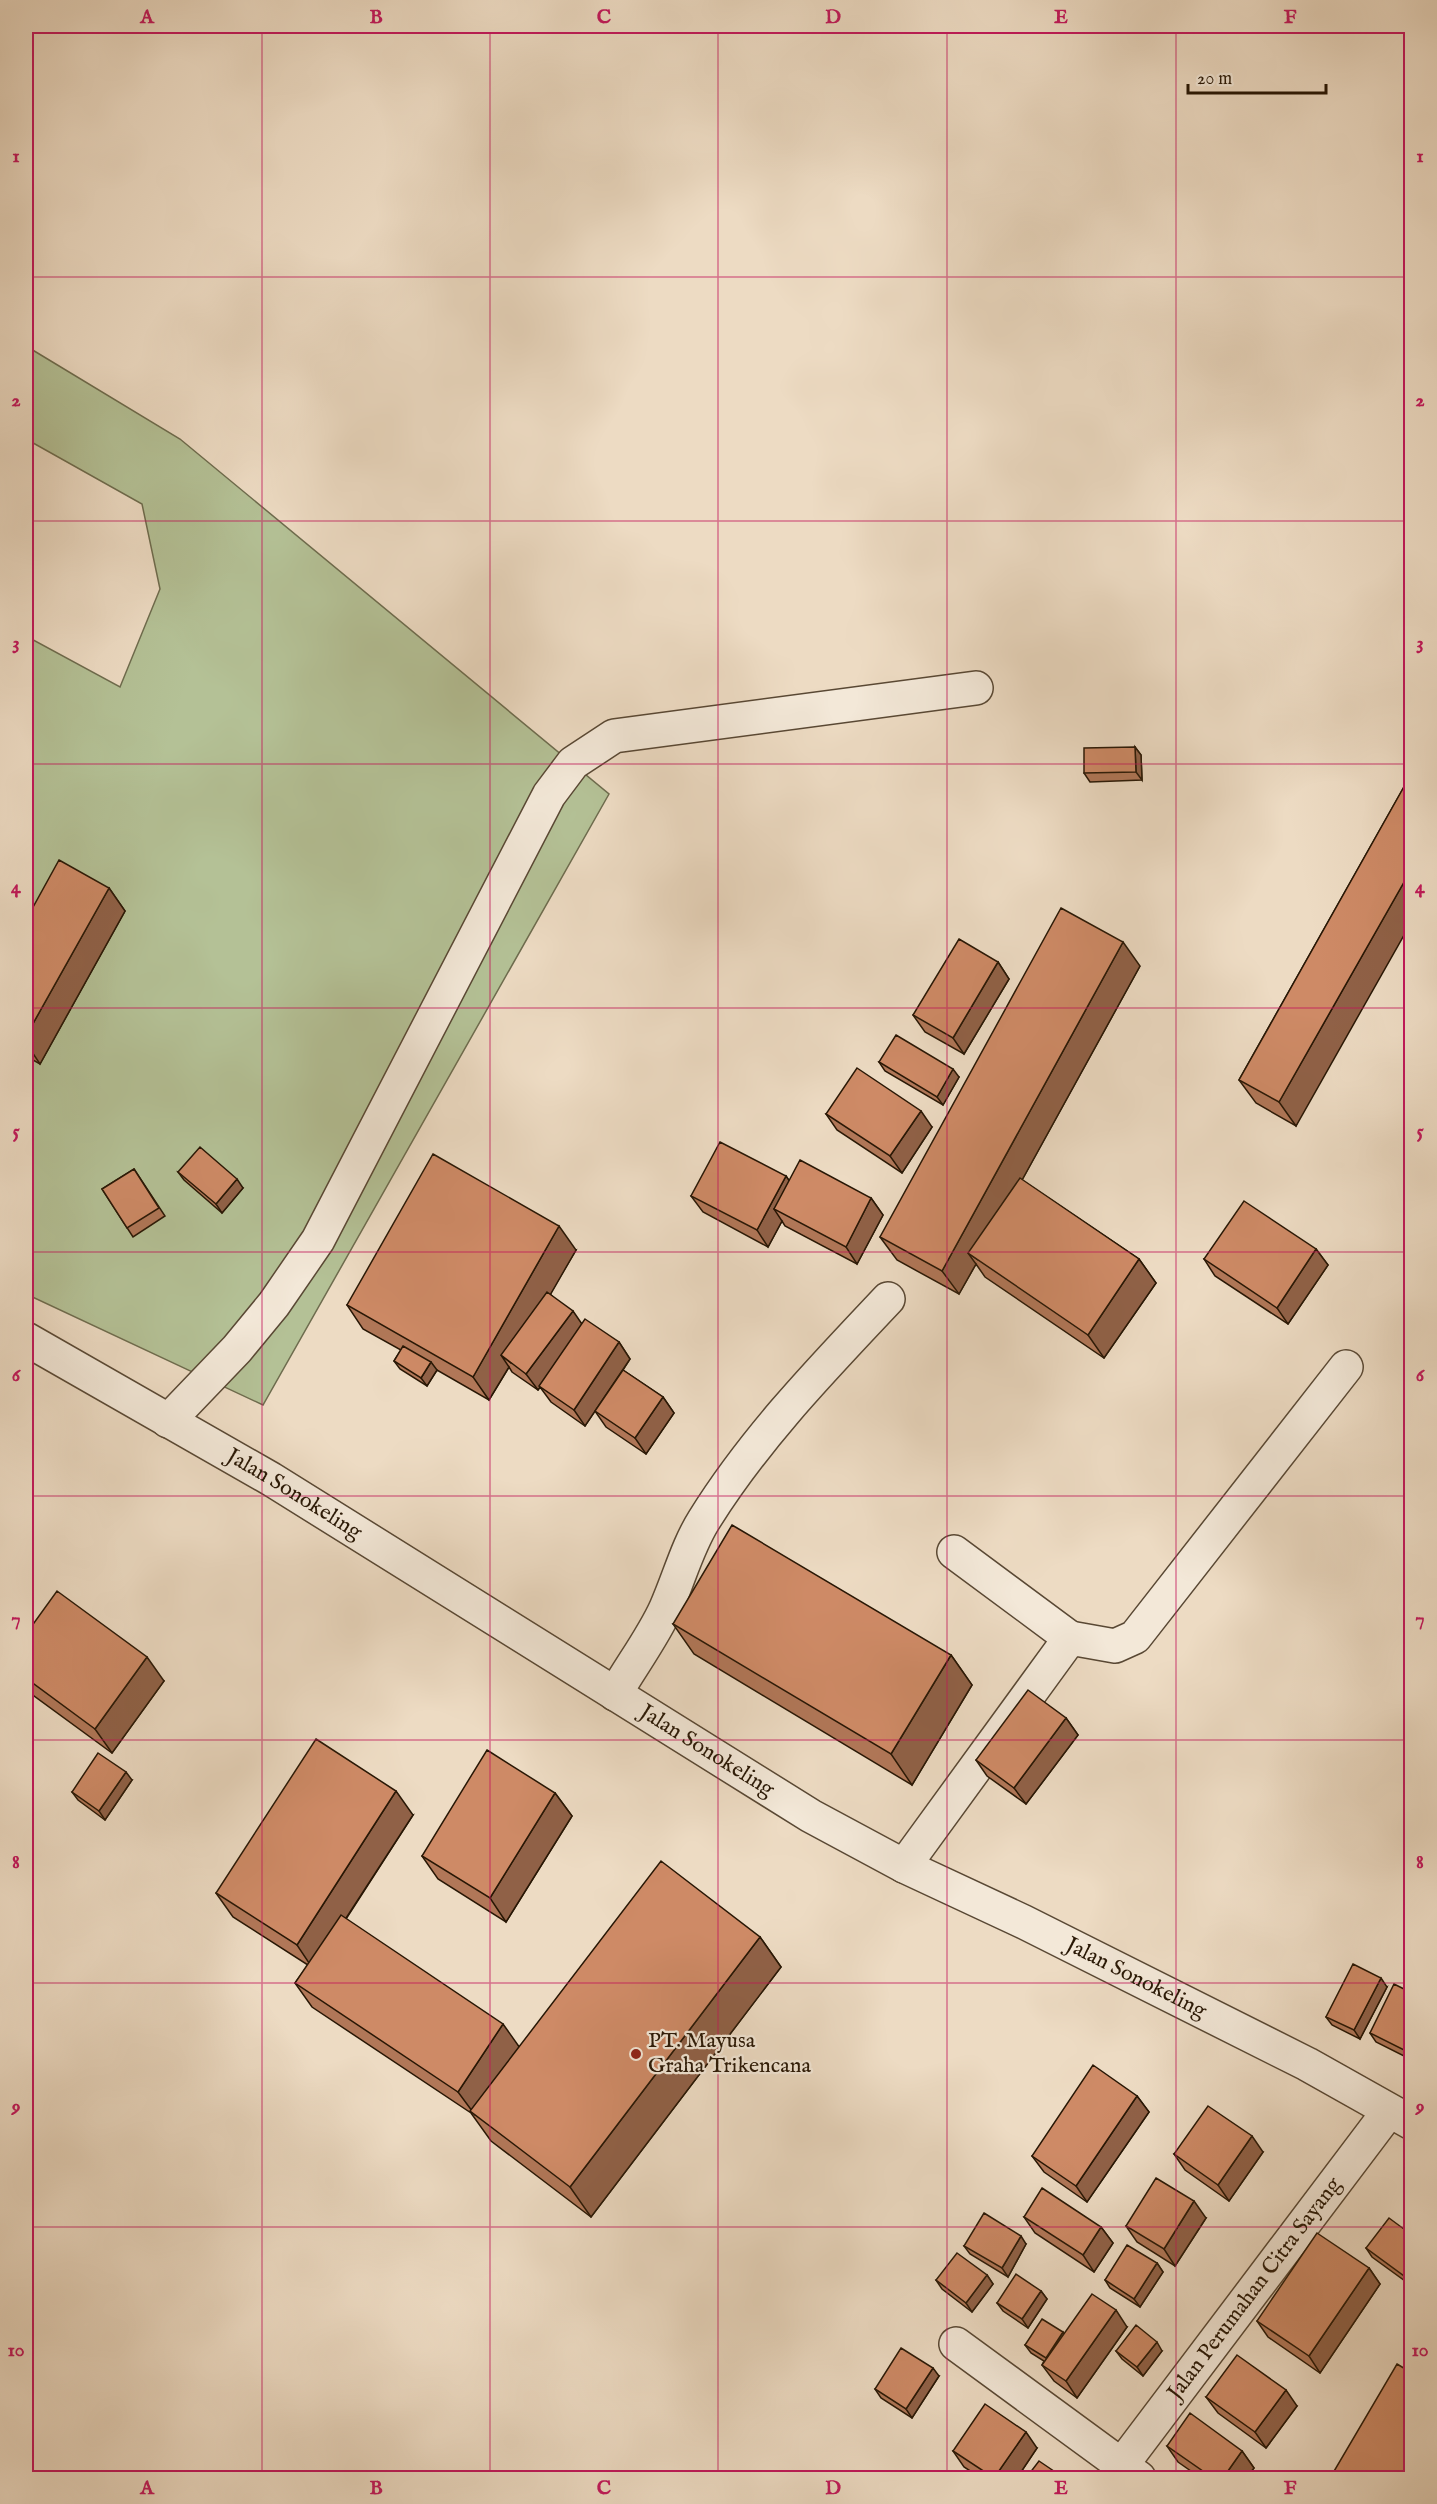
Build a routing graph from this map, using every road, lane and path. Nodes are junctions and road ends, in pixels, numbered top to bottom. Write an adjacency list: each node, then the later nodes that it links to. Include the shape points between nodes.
1 (976, 688): 5 (street, via 614,736 573,763 549,795 318,1240 237,1349)
2 (888, 1299): 8 (street, via 800,1392 747,1457 703,1521 666,1609)
3 (26, 1339): 5 (street, Jalan Sonokeling)
4 (1346, 1367): 7 (street, via 1135,1637 1115,1646)
5 (168, 1421): 8 (street, Jalan Sonokeling, via 280,1485)
6 (954, 1552): 7 (street)
7 (1070, 1638): 9 (street)
8 (615, 1694): 9 (street, Jalan Sonokeling, via 810,1816)
9 (904, 1866): 10 (street, Jalan Sonokeling, via 1307,2064)
10 (1400, 2117): 12 (street, Jalan Perumahan Citra Sayang)
11 (956, 2344): 12 (street)
12 (1130, 2472)

